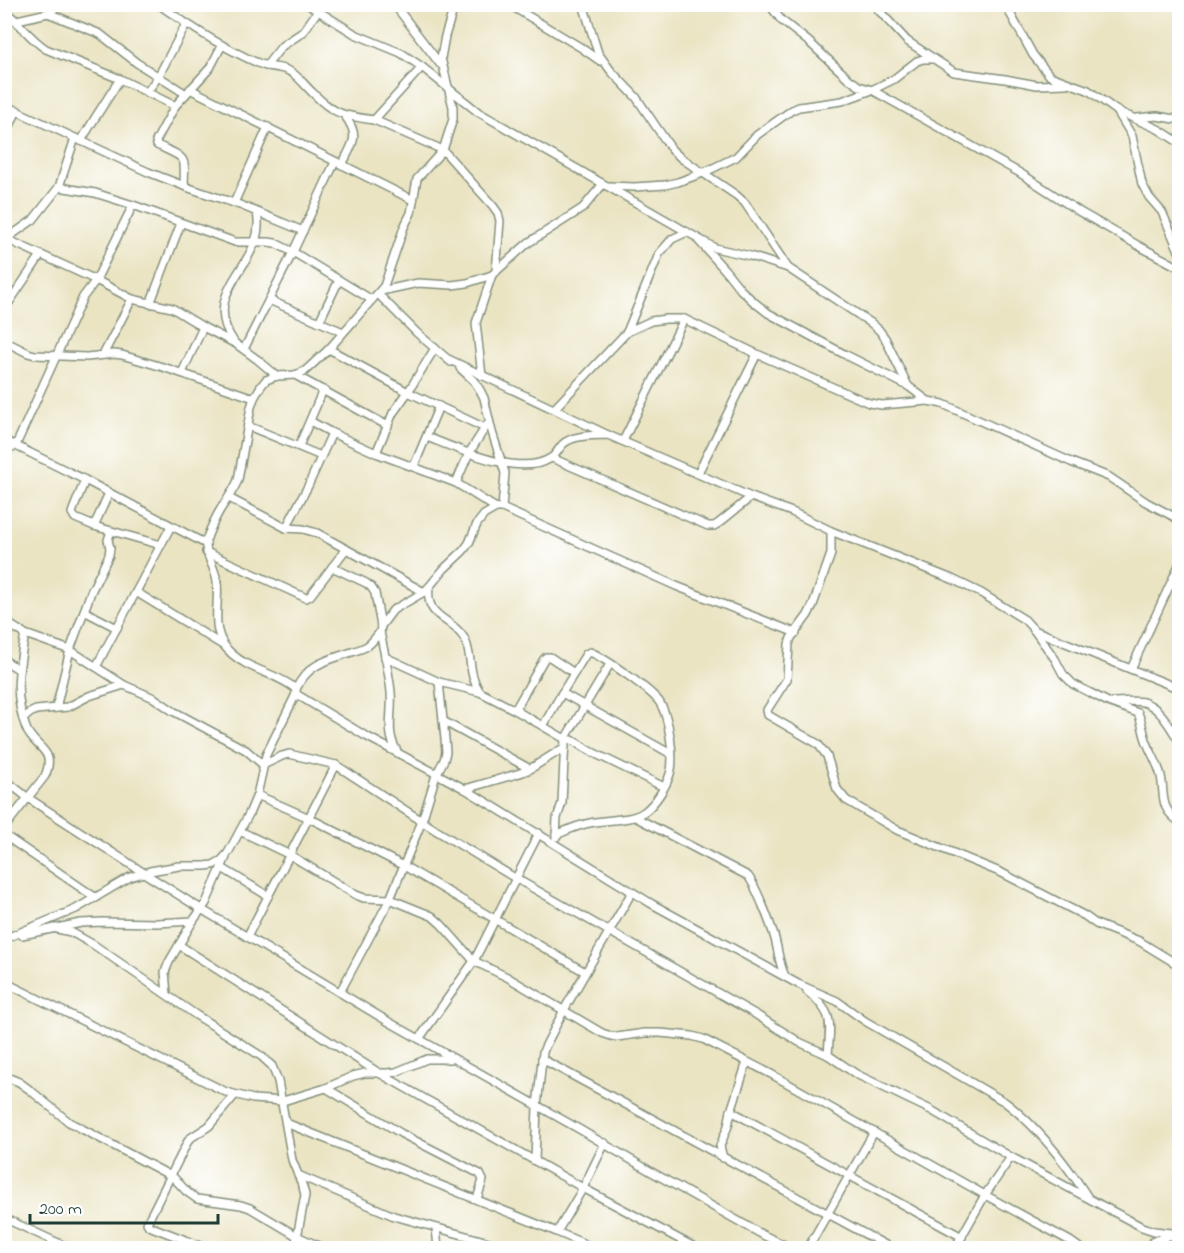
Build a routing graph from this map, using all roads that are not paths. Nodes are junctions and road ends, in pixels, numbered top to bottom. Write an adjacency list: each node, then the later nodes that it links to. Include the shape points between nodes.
1 (61, 4): 13 (street)
2 (158, 4): 15 (street)
3 (307, 4): 12 (street)
4 (394, 4): 21 (street)
5 (455, 4): 21 (street, via 442,50)
6 (508, 4): 18 (street)
7 (583, 4): 18 (street, via 598,53)
8 (769, 4): 26 (street, via 781,20 849,79)
9 (873, 4): 17 (street, via 900,35)
10 (1005, 4): 24 (street, via 1050,76)
11 (4, 10): 14 (street)
12 (317, 12): 19 (street, via 303,32 282,46); 20 (street)
13 (48, 13): 14 (street); 22 (street, via 99,34)
14 (17, 20): 23 (street, via 39,45)
15 (186, 24): 16 (street); 22 (street)
16 (222, 45): 19 (street); 28 (street, via 210,68)
17 (932, 58): 24 (street, via 965,75 1037,85); 26 (street, via 917,62)
18 (606, 65): 43 (street, via 636,97 672,150)
19 (266, 66): 33 (street, via 294,74 321,101)
20 (422, 67): 25 (street); 35 (street)
21 (443, 68): 25 (street)
22 (158, 76): 27 (street); 28 (street)
23 (120, 79): 27 (street); 39 (street)
24 (1073, 84): 32 (street)
25 (448, 89): 41 (street, via 453,119); 44 (street, via 478,112)
26 (872, 90): 43 (street, via 842,101 792,110 757,135 736,157); 60 (street)
27 (147, 92): 30 (street)
28 (188, 92): 30 (street); 37 (street)
29 (4, 105): 31 (street)
30 (175, 106): 45 (street, via 156,141 183,159)
31 (16, 110): 38 (street); 39 (street)
32 (1117, 111): 34 (street); 57 (street, via 1132,136 1142,184 1162,212)
33 (345, 116): 35 (street); 42 (street, via 352,126 353,140)
34 (1134, 118): 36 (street, via 1157,116); 40 (street)
35 (374, 120): 41 (street)
36 (1179, 120)
37 (268, 127): 42 (street); 48 (street)
38 (4, 136)
39 (78, 139): 45 (street); 46 (street)
40 (1179, 143)
41 (442, 150): 47 (street, via 417,179); 61 (street, via 498,213)
42 (338, 163): 47 (street); 52 (street)
43 (703, 174): 44 (street, via 664,185); 59 (street, via 745,203)
44 (604, 184): 53 (street); 61 (street, via 577,214 528,243)
45 (184, 186): 48 (street)
46 (59, 187): 49 (street); 54 (street, via 33,220)
47 (413, 200): 64 (street, via 384,286)
48 (234, 203): 50 (street)
49 (133, 205): 51 (street); 62 (street)
50 (257, 213): 52 (street); 55 (street)
51 (181, 223): 55 (street, via 235,242); 67 (street)
52 (303, 231): 56 (street)
53 (690, 234): 59 (street, via 715,248); 72 (street, via 672,239 659,254); 87 (street, via 768,313)
54 (5, 239): 58 (street)
55 (256, 243): 56 (street, via 275,243); 75 (street, via 223,304 224,323)
56 (293, 252): 63 (street); 66 (street)
57 (1179, 253)
58 (41, 255): 62 (street); 68 (street)
59 (788, 268): 87 (street, via 879,330)
60 (1179, 268)
61 (494, 274): 64 (street, via 452,285 418,283); 86 (street, via 476,323)
62 (96, 280): 65 (street); 81 (street, via 83,297)
63 (339, 280): 64 (street); 70 (street)
64 (377, 295): 73 (street); 76 (street)
65 (132, 299): 67 (street); 80 (street)
66 (269, 300): 70 (street); 77 (street)
67 (150, 304): 71 (street, via 172,308)
68 (4, 310)
69 (684, 319): 72 (street, via 651,321); 79 (street); 102 (street)
70 (319, 322): 73 (street)
71 (203, 327): 75 (street); 83 (street)
72 (627, 332): 93 (street)
73 (343, 333): 78 (street)
74 (4, 341): 81 (street, via 27,353)
75 (236, 344): 77 (street)
76 (435, 348): 82 (street); 89 (street)
77 (244, 349): 85 (street)
78 (329, 349): 84 (street); 89 (street)
79 (758, 354): 91 (street, via 869,403); 112 (street)
80 (103, 355): 81 (street); 83 (street, via 122,355)
81 (57, 356): 103 (street)
82 (448, 359): 86 (street); 95 (street, via 480,390)
83 (182, 373): 90 (street)
84 (295, 375): 85 (street); 88 (street)
85 (277, 376): 90 (street, via 266,380)
86 (482, 376): 93 (street)
87 (908, 386): 91 (street)
88 (323, 390): 94 (street); 97 (street)
89 (408, 392): 92 (street); 97 (street)
90 (254, 398): 96 (street)
91 (928, 401): 119 (street, via 943,404 1109,477)
92 (439, 406): 95 (street); 100 (street)
93 (554, 409): 99 (street)
94 (310, 421): 98 (street); 104 (street)
95 (488, 425): 107 (street); 110 (street)
96 (248, 426): 104 (street); 117 (street, via 238,480)
97 (388, 426): 106 (street)
98 (332, 433): 106 (street); 108 (street)
99 (608, 435): 102 (street); 109 (street, via 569,440)
100 (427, 437): 107 (street); 111 (street)
101 (4, 440): 103 (street)
102 (623, 441): 112 (street)
103 (16, 445): 105 (street); 113 (street)
104 (299, 446): 108 (street)
105 (4, 451)
106 (376, 453): 111 (street)
107 (469, 453): 110 (street); 114 (street)
108 (321, 456): 122 (street)
109 (552, 458): 110 (street, via 525,466); 116 (street, via 708,526 719,523)
110 (502, 463): 118 (street, via 505,473)
111 (414, 466): 114 (street)
112 (698, 473): 116 (street)
113 (85, 480): 115 (street); 120 (street, via 72,513)
114 (456, 483): 118 (street)
115 (109, 493): 120 (street); 121 (street)
116 (751, 496): 124 (street)
117 (229, 498): 122 (street); 126 (street)
118 (499, 508): 130 (street, via 484,515 463,551); 137 (street, via 676,586)
119 (1179, 520)
120 (94, 526): 123 (street)
121 (171, 526): 125 (street); 126 (street)
122 (286, 528): 127 (street, via 310,530)
123 (111, 531): 125 (street); 132 (street, via 109,555)
124 (831, 531): 136 (street, via 981,593 1020,616); 137 (street, via 831,554 808,615)
125 (161, 544): 131 (street)
126 (206, 548): 129 (street, via 306,598); 139 (street, via 217,581 216,622)
127 (346, 549): 129 (street); 130 (street)
128 (1179, 563): 146 (street)
129 (333, 567): 135 (street, via 371,587)
130 (426, 590): 135 (street, via 393,610); 152 (street, via 430,606 463,636 474,683)
131 (136, 592): 134 (street); 139 (street)
132 (84, 611): 134 (street); 140 (street)
133 (4, 621): 138 (street)
134 (117, 628): 144 (street)
135 (380, 629): 141 (street); 151 (street, via 365,647 315,665 301,679)
136 (1034, 630): 146 (street); 154 (street, via 1073,684)
137 (796, 633): 203 (street, via 789,644 787,679 767,710 768,715 822,748 837,789 846,800 897,830 1002,873 1096,924 1139,941)
138 (25, 634): 140 (street); 145 (street)
139 (224, 646): 151 (street, via 241,661 279,677)
140 (70, 650): 144 (street); 156 (street)
141 (385, 657): 148 (street); 163 (street, via 392,706 390,738)
142 (4, 660): 145 (street)
143 (610, 664): 147 (street, via 590,652); 155 (street); 164 (street, via 659,701 669,727)
144 (96, 667): 149 (street)
145 (18, 669): 158 (street, via 17,690)
146 (1131, 669): 150 (street)
147 (574, 673): 153 (street); 157 (street, via 544,658)
148 (439, 682): 152 (street); 159 (street)
149 (124, 685): 156 (street); 165 (street, via 246,750)
150 (1179, 689)
151 (296, 691): 163 (street, via 364,735); 165 (street)
152 (480, 692): 157 (street)
153 (561, 693): 155 (street); 160 (street)
154 (1108, 702): 161 (street, via 1142,702 1154,707); 177 (street, via 1138,712 1161,776 1163,800)
155 (585, 706): 162 (street); 164 (street)
156 (56, 708): 158 (street, via 36,710)
157 (515, 710): 160 (street)
158 (23, 719): 173 (street, via 26,730 49,761 45,776)
159 (443, 721): 167 (street); 168 (street, via 446,752)
160 (543, 726): 162 (street)
161 (1179, 742)
162 (565, 743): 167 (street); 170 (street, via 572,740); 182 (street)
163 (397, 751): 168 (street)
164 (671, 754): 170 (street, via 672,765)
165 (263, 765): 166 (street, via 289,754); 172 (street)
166 (336, 765): 175 (street); 176 (street)
167 (530, 769): 171 (street)
168 (436, 775): 171 (street); 176 (street)
169 (4, 779): 173 (street)
170 (664, 787): 174 (street, via 650,807)
171 (465, 789): 181 (street)
172 (257, 795): 175 (street); 179 (street)
173 (28, 798): 178 (street); 188 (street)
174 (635, 817): 182 (street, via 581,824); 205 (street, via 748,876 774,936)
175 (309, 818): 185 (street); 186 (street)
176 (422, 821): 186 (street); 189 (street)
177 (1179, 822)
178 (4, 828)
179 (240, 831): 184 (street); 185 (street)
180 (4, 834): 192 (street)
181 (539, 834): 183 (street); 189 (street)
182 (556, 835): 183 (street)
183 (557, 845): 190 (street)
184 (228, 853): 187 (street); 188 (street, via 213,865)
185 (290, 855): 191 (street); 193 (street, via 356,895)
186 (404, 866): 193 (street); 195 (street)
187 (222, 868): 191 (street); 194 (street)
188 (144, 873): 192 (street); 194 (street)
189 (515, 878): 195 (street); 198 (street)
190 (632, 892): 198 (street); 205 (street)
191 (268, 896): 199 (street)
192 (96, 898): 200 (street)
193 (390, 899): 202 (street, via 432,916); 208 (street)
194 (201, 909): 196 (street); 199 (street)
195 (494, 920): 202 (street); 204 (street)
196 (193, 921): 197 (street, via 81,923); 201 (street)
197 (53, 928): 200 (street); 209 (street, via 71,932 94,945)
198 (609, 931): 204 (street); 212 (street)
199 (247, 937): 208 (street)
200 (5, 939)
201 (179, 945): 209 (street, via 165,972); 216 (street)
202 (474, 961): 210 (street); 211 (street)
203 (1179, 966)
204 (585, 972): 210 (street)
205 (785, 977): 207 (street)
206 (4, 982): 219 (street)
207 (798, 984): 212 (street, via 818,1000 828,1015); 235 (street, via 837,1001 1005,1102 1025,1117)
208 (340, 992): 211 (street)
209 (167, 994): 220 (street, via 272,1066)
210 (564, 1010): 214 (street, via 544,1047); 215 (street, via 610,1036 692,1035)
211 (419, 1039): 213 (street)
212 (828, 1055): 226 (street)
213 (454, 1059): 216 (street, via 427,1059 396,1072); 221 (street)
214 (542, 1059): 221 (street); 227 (street)
215 (747, 1062): 222 (street); 224 (street)
216 (379, 1073): 218 (street, via 353,1076); 228 (street)
217 (4, 1076): 229 (street, via 24,1086 69,1122)
218 (326, 1088): 220 (street); 234 (street, via 402,1134 480,1174 483,1180)
219 (235, 1095): 220 (street); 229 (street, via 210,1126 189,1139)
220 (283, 1101): 223 (street)
221 (537, 1106): 225 (street); 228 (street)
222 (731, 1111): 227 (street, via 720,1146); 231 (street)
223 (286, 1123): 230 (street); 234 (street)
224 (874, 1132): 231 (street); 233 (street)
225 (605, 1143): 232 (street); 251 (street)
226 (1011, 1157): 233 (street); 235 (street)
227 (723, 1158): 236 (street)
228 (536, 1161): 232 (street)
229 (170, 1175): 241 (street, via 197,1199 250,1208); 244 (street, via 147,1223)
230 (298, 1175): 238 (street, via 394,1216); 241 (street, via 305,1196)
231 (849, 1176): 236 (street); 242 (street)
232 (583, 1188): 239 (street); 250 (street)
233 (985, 1196): 242 (street); 255 (street)
234 (477, 1199): 239 (street)
235 (1088, 1199): 240 (street, via 1142,1227)
236 (827, 1214): 252 (street); 253 (street)
237 (4, 1218): 243 (street)
238 (436, 1228): 247 (street); 248 (street)
239 (557, 1232): 249 (street)
240 (1178, 1234): 256 (street, via 1154,1241)
241 (297, 1236): 245 (street); 246 (street)
242 (962, 1237): 254 (street)
243 (69, 1248)
244 (206, 1248)
245 (295, 1248)
246 (323, 1248)
247 (438, 1248)
248 (507, 1248)
249 (594, 1248)
250 (696, 1248)
251 (791, 1248)
252 (808, 1248)
253 (891, 1248)
254 (956, 1248)
255 (1080, 1248)
256 (1146, 1248)

